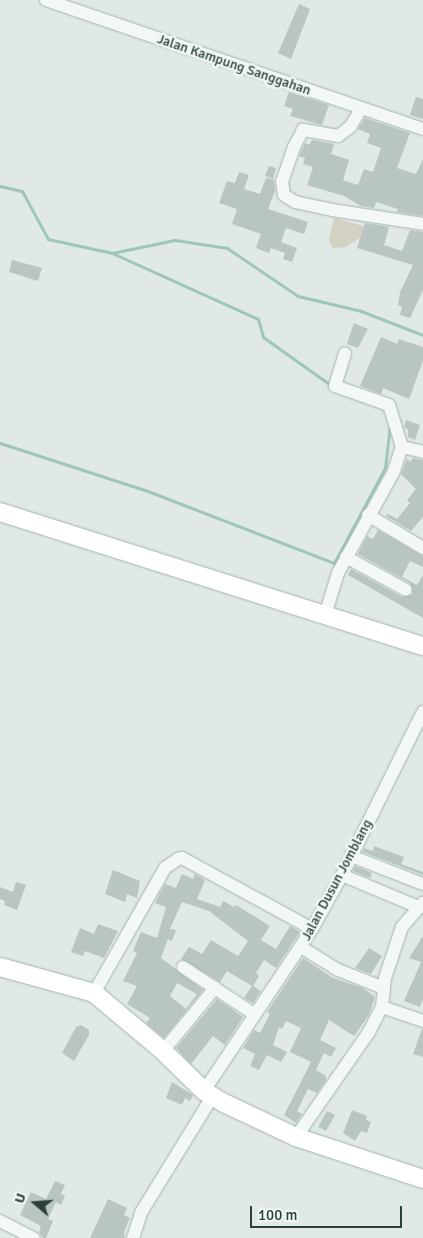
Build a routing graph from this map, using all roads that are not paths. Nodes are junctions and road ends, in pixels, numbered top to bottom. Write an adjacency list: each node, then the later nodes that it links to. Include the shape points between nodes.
1 (47, 0): 2 (street, Jalan Kampung Sanggahan)
2 (361, 109): 3 (street, Jalan Kampung Sanggahan); 4 (street, via 350,127 338,136 304,130 284,174 284,195 295,202 332,210)
3 (423, 129)
4 (423, 224)
5 (345, 353): 6 (street, via 335,386 389,404)
6 (402, 447): 7 (street); 9 (street, via 394,470)
7 (423, 452)
8 (0, 512): 13 (street)
9 (368, 516): 10 (street); 11 (street)
10 (423, 548)
11 (346, 557): 12 (street); 13 (street)
12 (406, 590)
13 (325, 615): 14 (street)
14 (423, 646)
15 (423, 712): 16 (street, Jalan Dusun Jomblang)
16 (351, 856): 17 (street, Jalan Dusun Jomblang); 18 (street)
17 (342, 875): 19 (street); 20 (street, Jalan Dusun Jomblang)
18 (423, 884)
19 (421, 905): 25 (street, via 402,927)
20 (312, 929): 21 (street, Jalan Dusun Jomblang); 26 (street, via 182,858 178,859 166,868)
21 (301, 948): 25 (street, via 338,970); 28 (street, Jalan Dusun Jomblang)
22 (0, 967): 26 (street)
23 (182, 967): 24 (street)
24 (215, 988): 28 (street); 30 (street)
25 (384, 988): 27 (street)
26 (94, 993): 30 (street)
27 (382, 1007): 29 (street); 32 (street, via 369,1032)
28 (254, 1014): 31 (street, Jalan Dusun Jomblang)
29 (423, 1021)
30 (163, 1051): 31 (street)
31 (208, 1094): 32 (street); 36 (street, Jalan Dusun Jomblang, via 142,1211)
32 (296, 1137): 33 (street)
33 (423, 1179)
34 (0, 1221): 35 (street)
35 (34, 1238)
36 (133, 1238)

